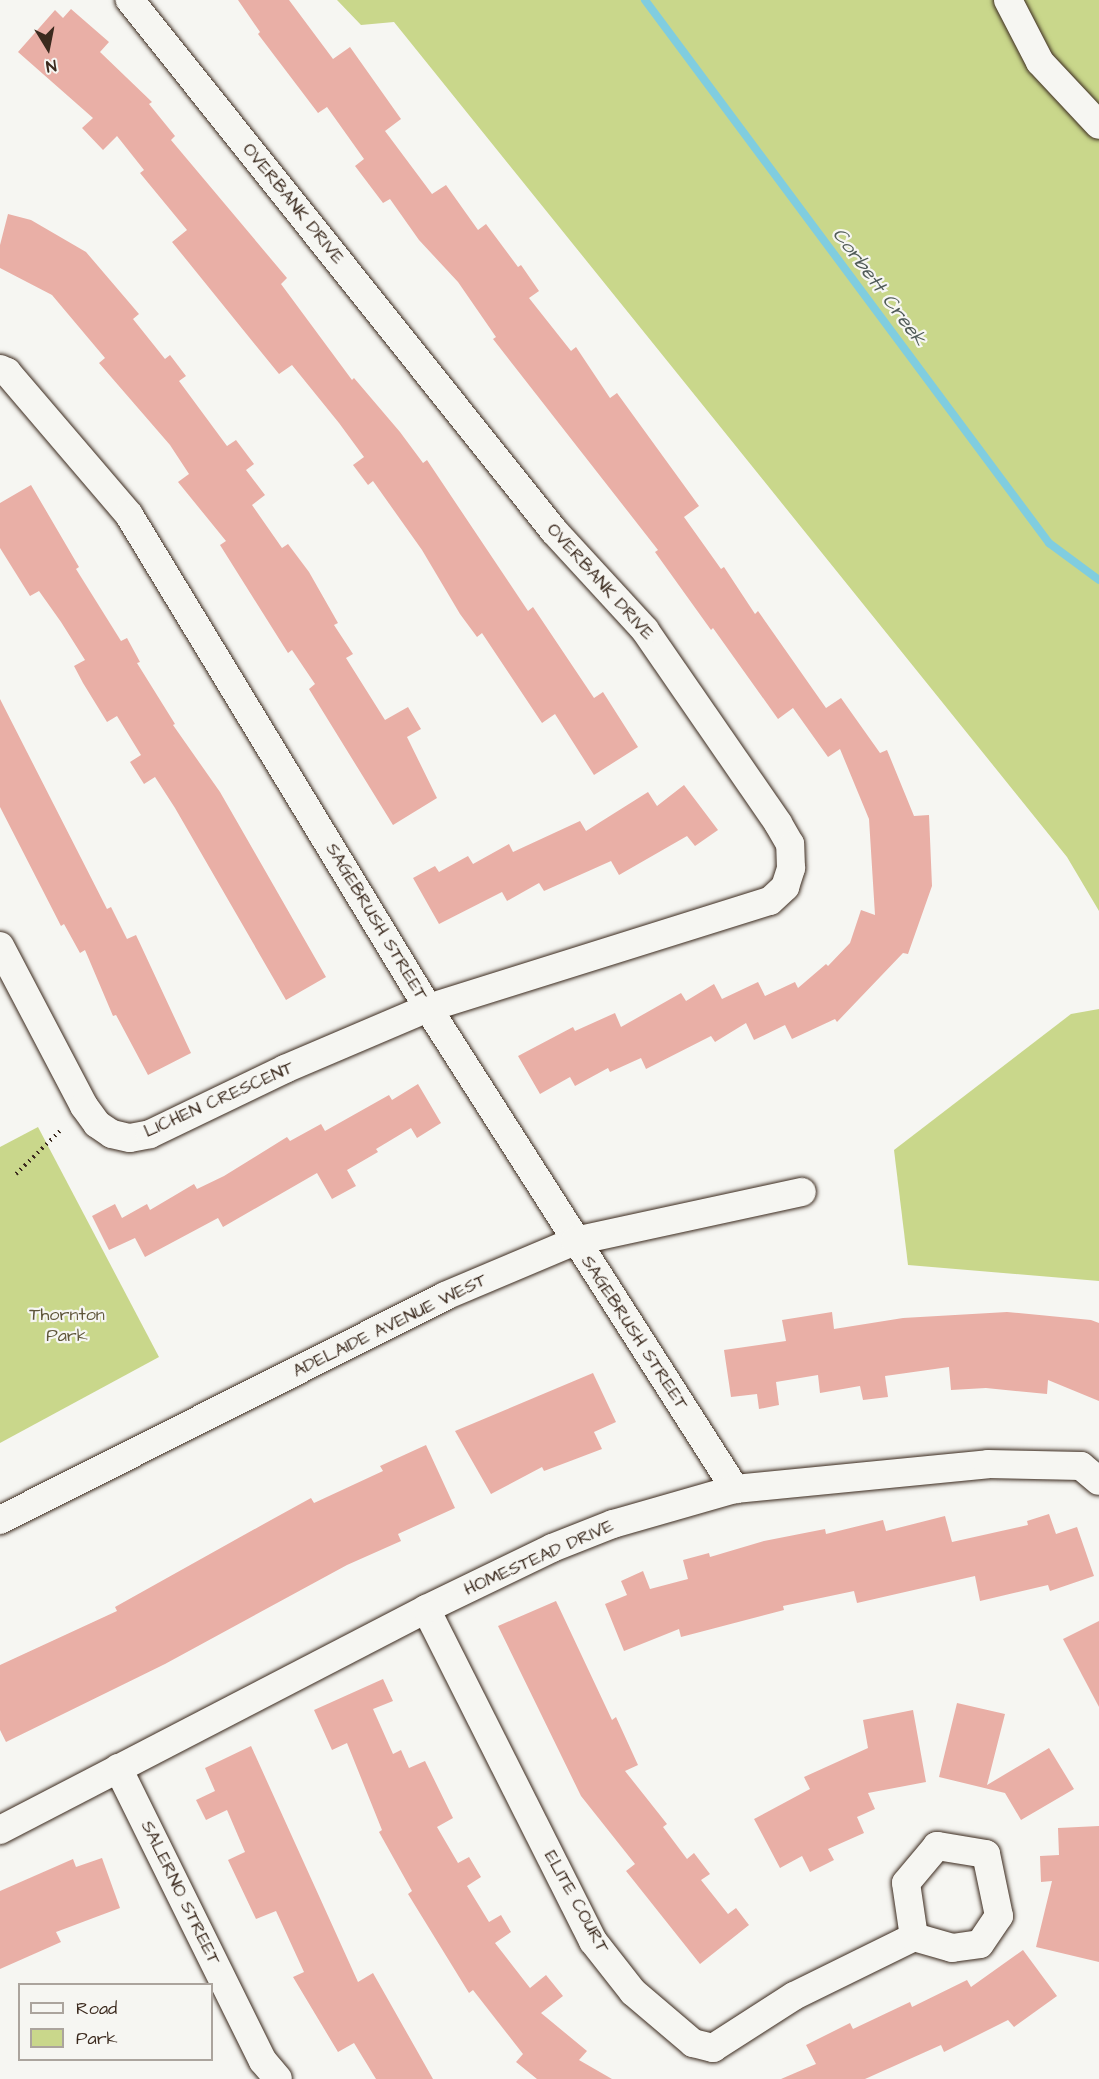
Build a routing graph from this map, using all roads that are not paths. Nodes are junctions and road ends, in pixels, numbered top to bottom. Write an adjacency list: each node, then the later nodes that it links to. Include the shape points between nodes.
1 (130, 0): 6 (street, OVERBANK DRIVE, via 554,531 645,630 790,844 791,868 785,887 770,901)
2 (1008, 0): 3 (street, via 1040,62)
3 (1099, 125)
4 (0, 369): 6 (street, SAGEBRUSH STREET, via 7,372 129,515)
5 (0, 946): 6 (street, LICHEN CRESCENT, via 84,1106 97,1124 112,1134 130,1138 150,1134 285,1069)
6 (428, 1008): 8 (street, SAGEBRUSH STREET)
7 (802, 1192): 8 (street, ADELAIDE AVENUE WEST)
8 (575, 1241): 10 (street, SAGEBRUSH STREET); 11 (street, ADELAIDE AVENUE WEST, via 445,1296)
9 (1099, 1481): 10 (street, HOMESTEAD DRIVE, via 1081,1466 988,1464)
10 (735, 1489): 12 (street, HOMESTEAD DRIVE, via 613,1524 552,1548)
11 (0, 1520)
12 (426, 1610): 13 (street, HOMESTEAD DRIVE); 15 (street, ELITE COURT, via 593,1941 633,1992 693,2043 713,2048 794,1996)
13 (118, 1768): 14 (street, HOMESTEAD DRIVE); 16 (street, SALERNO STREET, via 263,2061)
14 (0, 1830)
15 (914, 1937)
16 (278, 2079)

